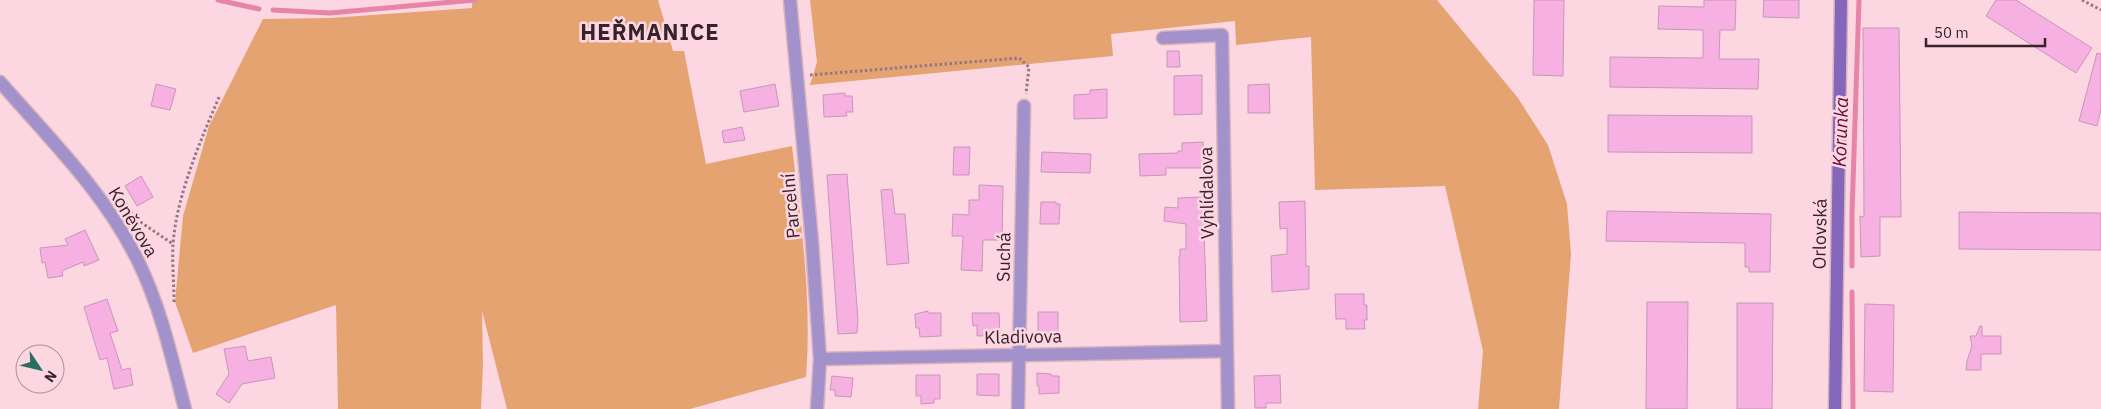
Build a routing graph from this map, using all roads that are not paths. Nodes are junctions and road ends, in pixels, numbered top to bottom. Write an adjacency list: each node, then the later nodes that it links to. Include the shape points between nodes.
1 (790, 0): 8 (street, Parcelní)
2 (1841, 0): 13 (main road, Orlovská)
3 (1163, 38): 6 (street, Vyhlídalova, via 1222,35)
4 (0, 82): 9 (street, Koněvova, via 82,175 108,210 138,261 161,318)
5 (1024, 106): 7 (street, Suchá)
6 (1227, 351): 7 (street, Kladivova); 12 (street, Vyhlídalova)
7 (1020, 355): 8 (street, Kladivova); 11 (street, Suchá)
8 (820, 359): 10 (street, Parcelní)
9 (185, 409)
10 (817, 409)
11 (1018, 409)
12 (1228, 409)
13 (1835, 409)

